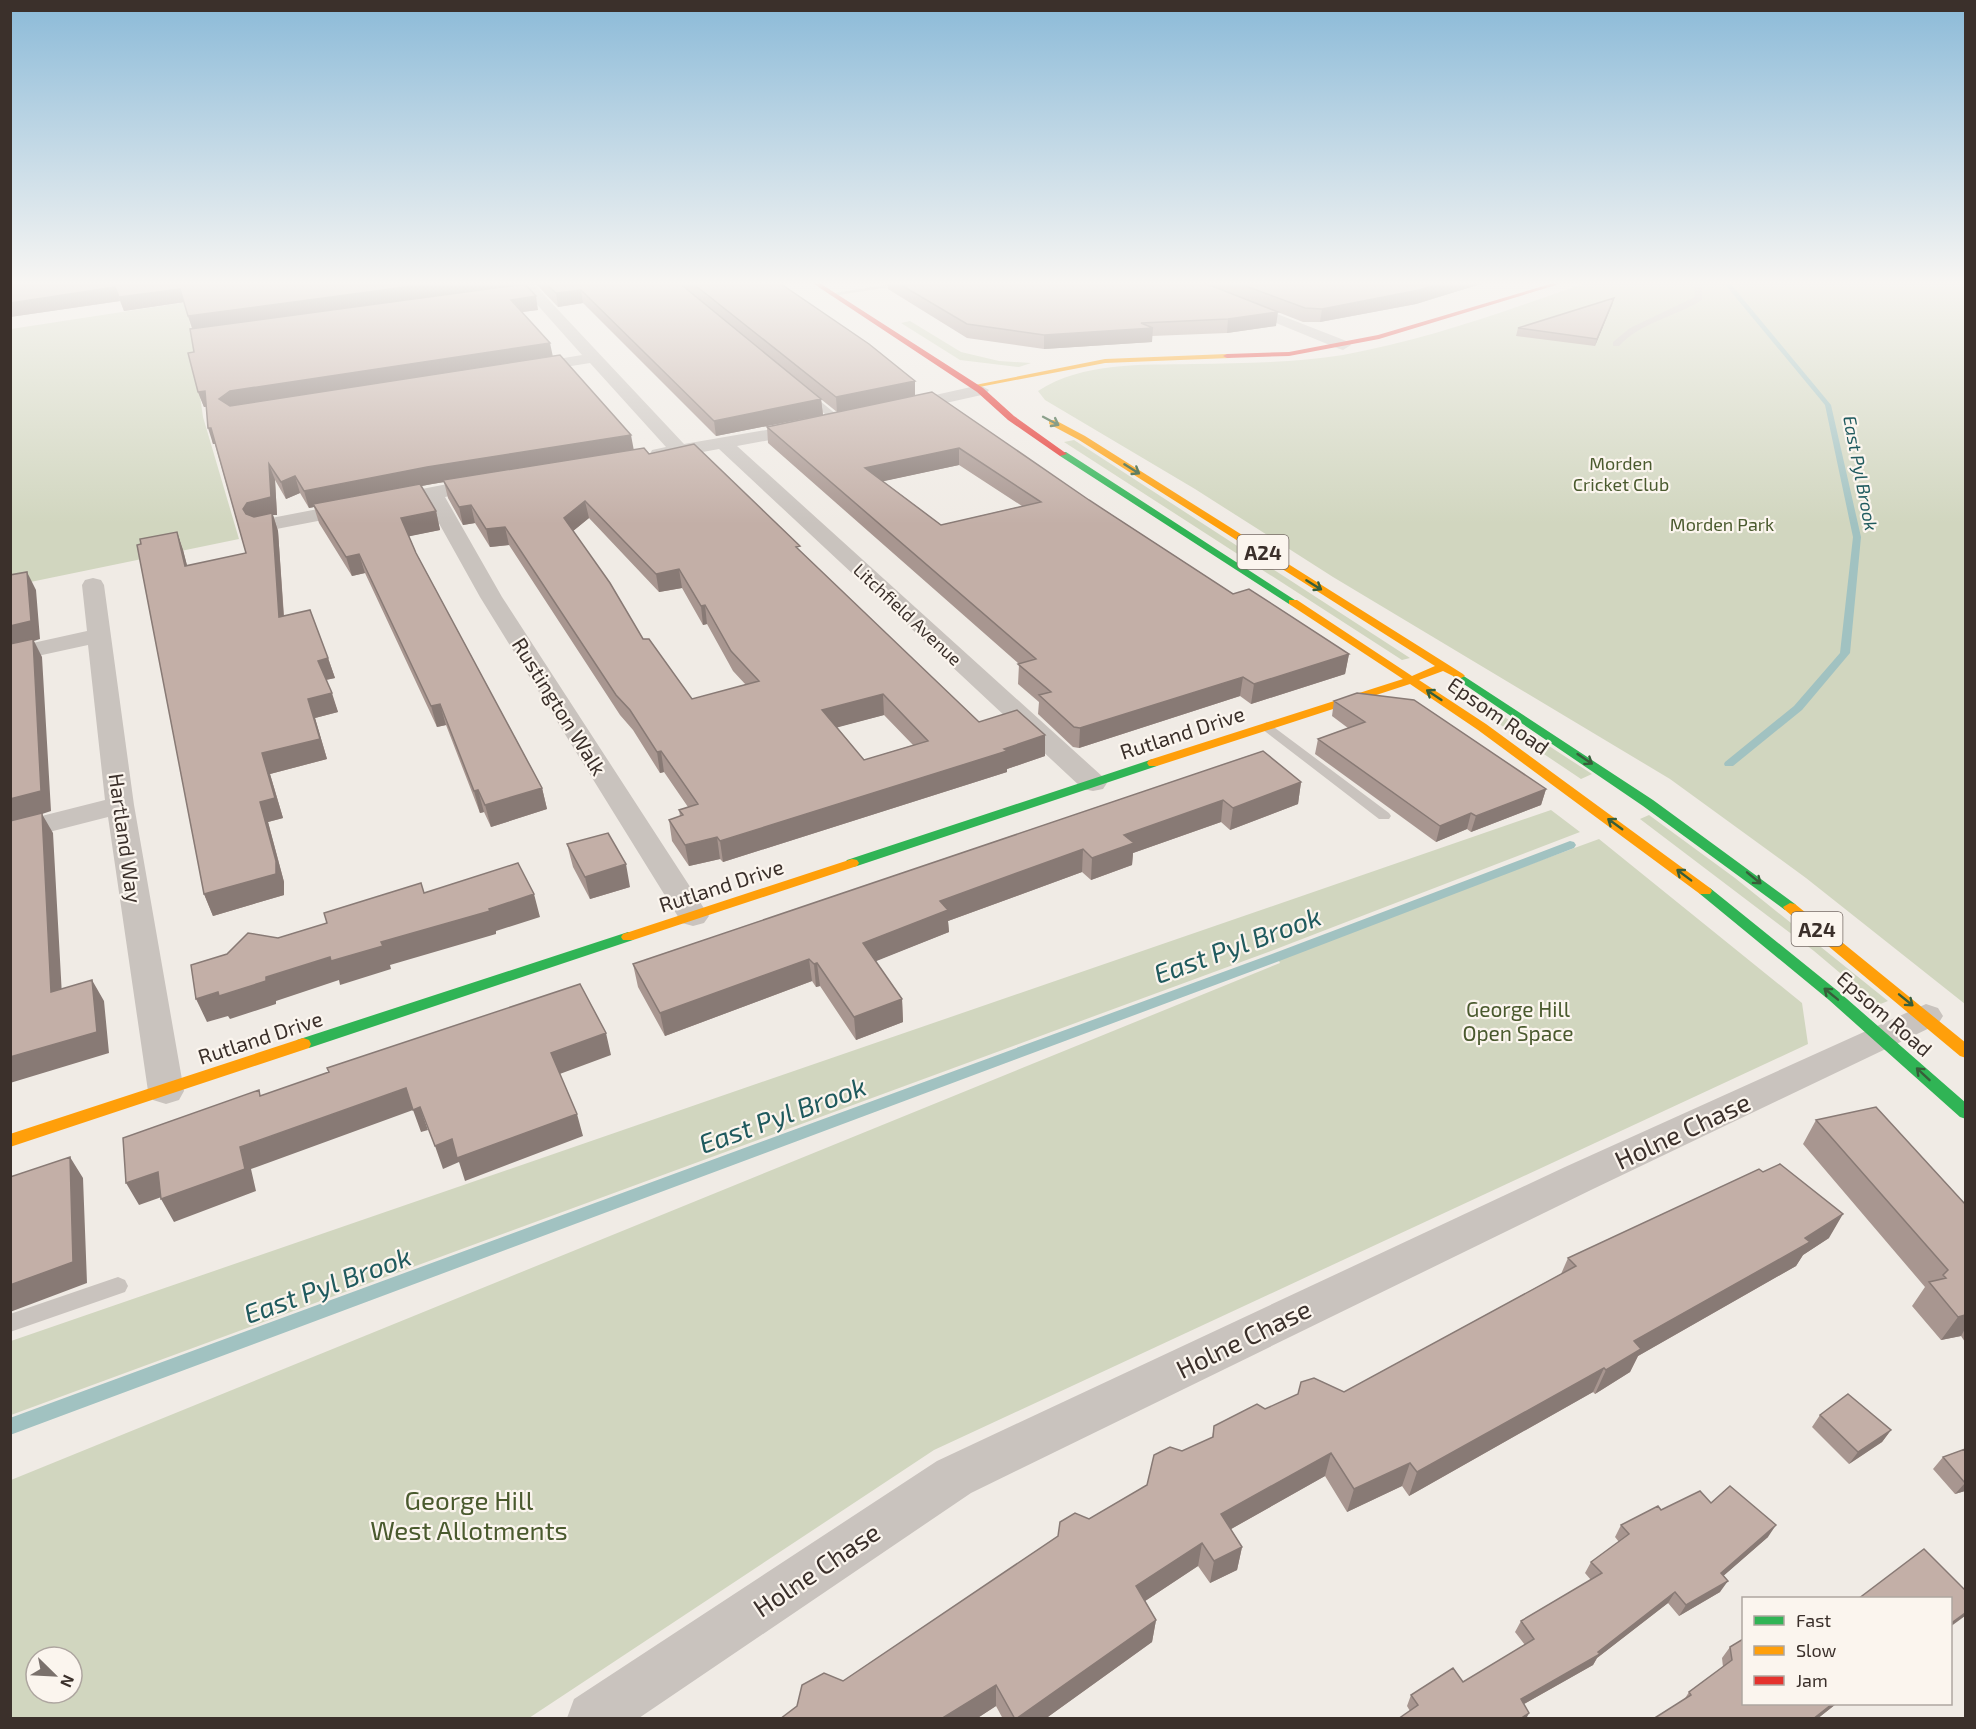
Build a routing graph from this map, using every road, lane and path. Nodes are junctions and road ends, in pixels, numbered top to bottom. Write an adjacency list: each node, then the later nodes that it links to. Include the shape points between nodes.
1 (565, 363): 5 (street)
2 (598, 363): 14 (street)
3 (938, 363): 7 (main road, Epsom Road / A24)
4 (1094, 363): 7 (main road, via 1036,372)
5 (513, 371)
6 (795, 384): 12 (lane)
7 (977, 388): 8 (main road, Epsom Road / A24); 9 (street); 23 (main road, Epsom Road / A24, via 1051,445)
8 (1018, 404)
9 (883, 412)
10 (1037, 414): 22 (main road, Epsom Road / A24, one-way to 22, via 1082,438)
11 (861, 416): 12 (street)
12 (839, 421): 13 (street)
13 (724, 444): 14 (street); 25 (street, Litchfield Avenue)
14 (680, 451): 15 (street)
15 (646, 456)
16 (499, 481): 17 (street)
17 (432, 492): 18 (street); 29 (street, Rustington Walk, via 491,597)
18 (261, 526)
19 (93, 585): 20 (street, Hartland Way)
20 (100, 635): 21 (street); 26 (street, Hartland Way)
21 (10, 655)
22 (1444, 666): 23 (main road, Rutland Drive); 30 (main road, Epsom Road / A24, one-way to 30, via 1615,778 1742,869)
23 (1411, 679): 24 (main road, Rutland Drive); 31 (main road, Epsom Road / A24, one-way to 23, via 1707,892)
24 (1267, 726): 25 (main road, Rutland Drive); 27 (lane)
25 (1093, 783): 29 (main road, Rutland Drive)
26 (120, 805): 28 (street); 33 (street, Hartland Way)
27 (1384, 816)
28 (10, 833)
29 (693, 916): 33 (main road, Rutland Drive)
30 (1926, 1016): 31 (street, Holne Chase); 32 (main road, Epsom Road / A24)
31 (1881, 1035): 34 (main road, Epsom Road / A24, one-way to 31); 38 (street, Holne Chase, via 954,1477)
32 (1965, 1052)
33 (166, 1091): 35 (main road, Rutland Drive)
34 (1965, 1113)
35 (10, 1141)
36 (118, 1286): 37 (lane)
37 (10, 1323)
38 (593, 1719)

